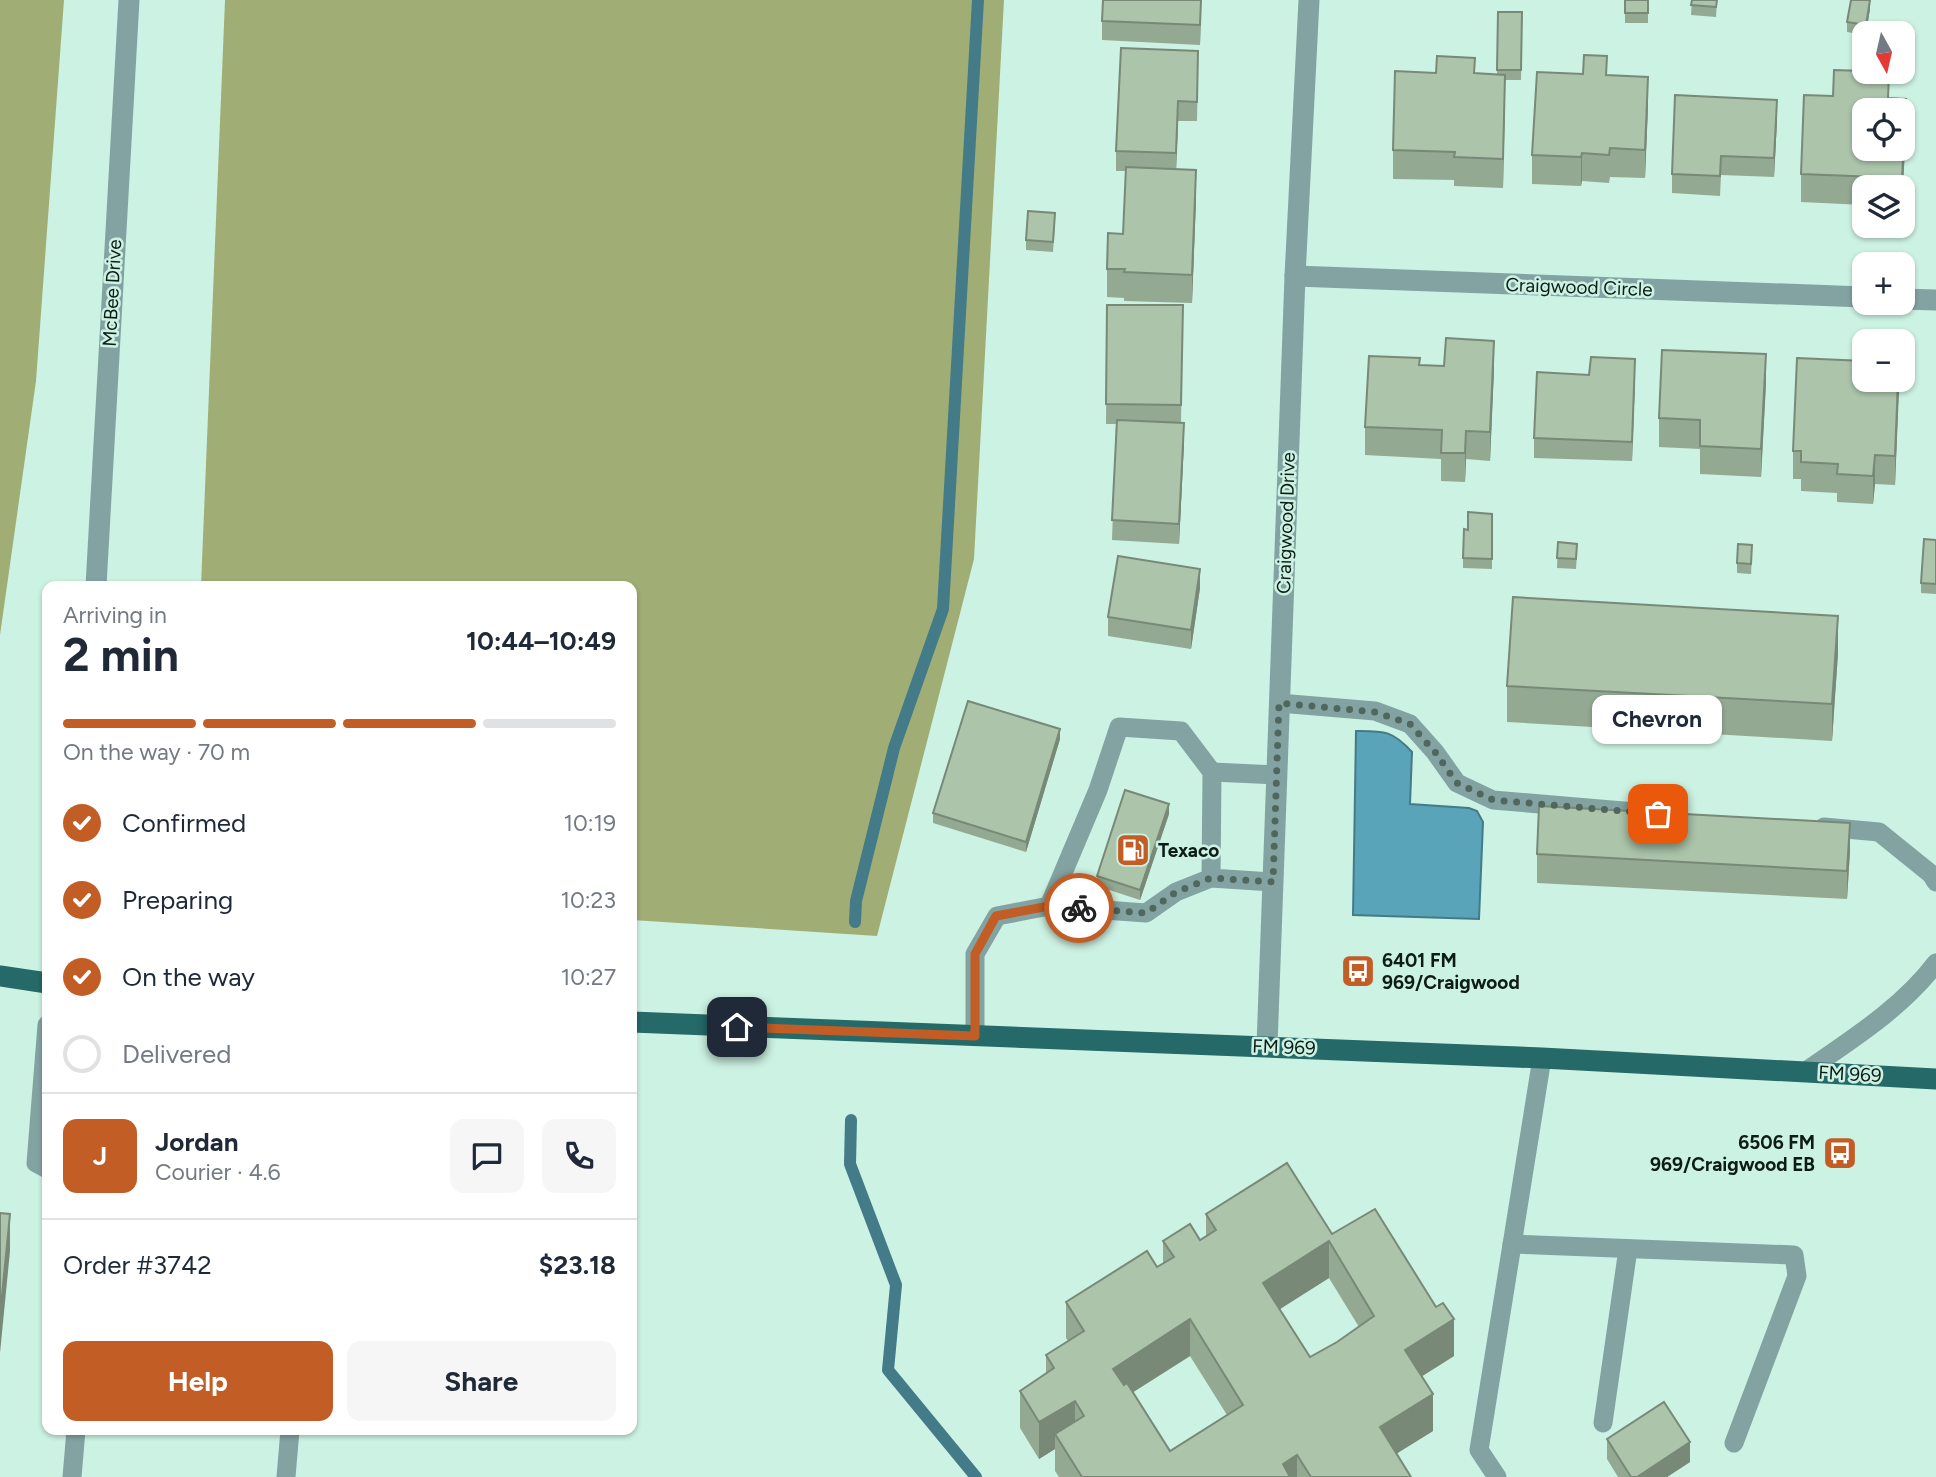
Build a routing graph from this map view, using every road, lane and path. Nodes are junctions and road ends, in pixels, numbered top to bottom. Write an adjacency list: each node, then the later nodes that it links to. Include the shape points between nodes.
1 (129, 0): 7 (street, McBee Drive)
2 (1310, 0): 3 (street, Craigwood Drive)
3 (1295, 276): 4 (street, Craigwood Circle); 8 (street, Craigwood Drive)
4 (1852, 297)
5 (1915, 299): 6 (street)
6 (1936, 300)
7 (96, 581)
8 (1279, 703): 10 (street, Craigwood Drive); 11 (lane, via 1375,712 1410,724 1457,783 1493,800)
9 (1212, 772): 10 (lane); 13 (lane); 16 (lane, via 1181,731 1119,727)
10 (1277, 775): 14 (street, Craigwood Drive)
11 (1672, 815)
12 (1810, 826): 15 (lane, via 1879,832)
13 (1211, 878): 14 (lane); 16 (lane, via 1176,892 1146,913)
14 (1273, 882): 22 (street, Craigwood Drive)
15 (1936, 882)
16 (1049, 906): 21 (lane, via 996,916 975,954)
17 (1936, 963): 24 (lane, via 1890,1010)
18 (0, 976): 19 (main road)
19 (42, 983)
20 (637, 1023): 21 (main road, FM 969 / FM 969)
21 (975, 1036): 22 (main road, FM 969 / FM 969)
22 (1267, 1046): 23 (main road, FM 969 / FM 969)
23 (1542, 1058): 24 (main road, FM 969 / FM 969); 28 (lane)
24 (1806, 1072): 25 (main road, FM 969 / FM 969)
25 (1936, 1079)
26 (42, 1088): 27 (lane, via 36,1163)
27 (42, 1166)
28 (1512, 1244): 29 (lane); 36 (lane, via 1479,1450)
29 (1628, 1249): 30 (lane); 33 (lane, via 1794,1255 1797,1276)
30 (1603, 1423)
31 (76, 1435): 34 (lane)
32 (290, 1435): 35 (lane)
33 (1734, 1443)
34 (72, 1477)
35 (286, 1477)
36 (1497, 1477)

